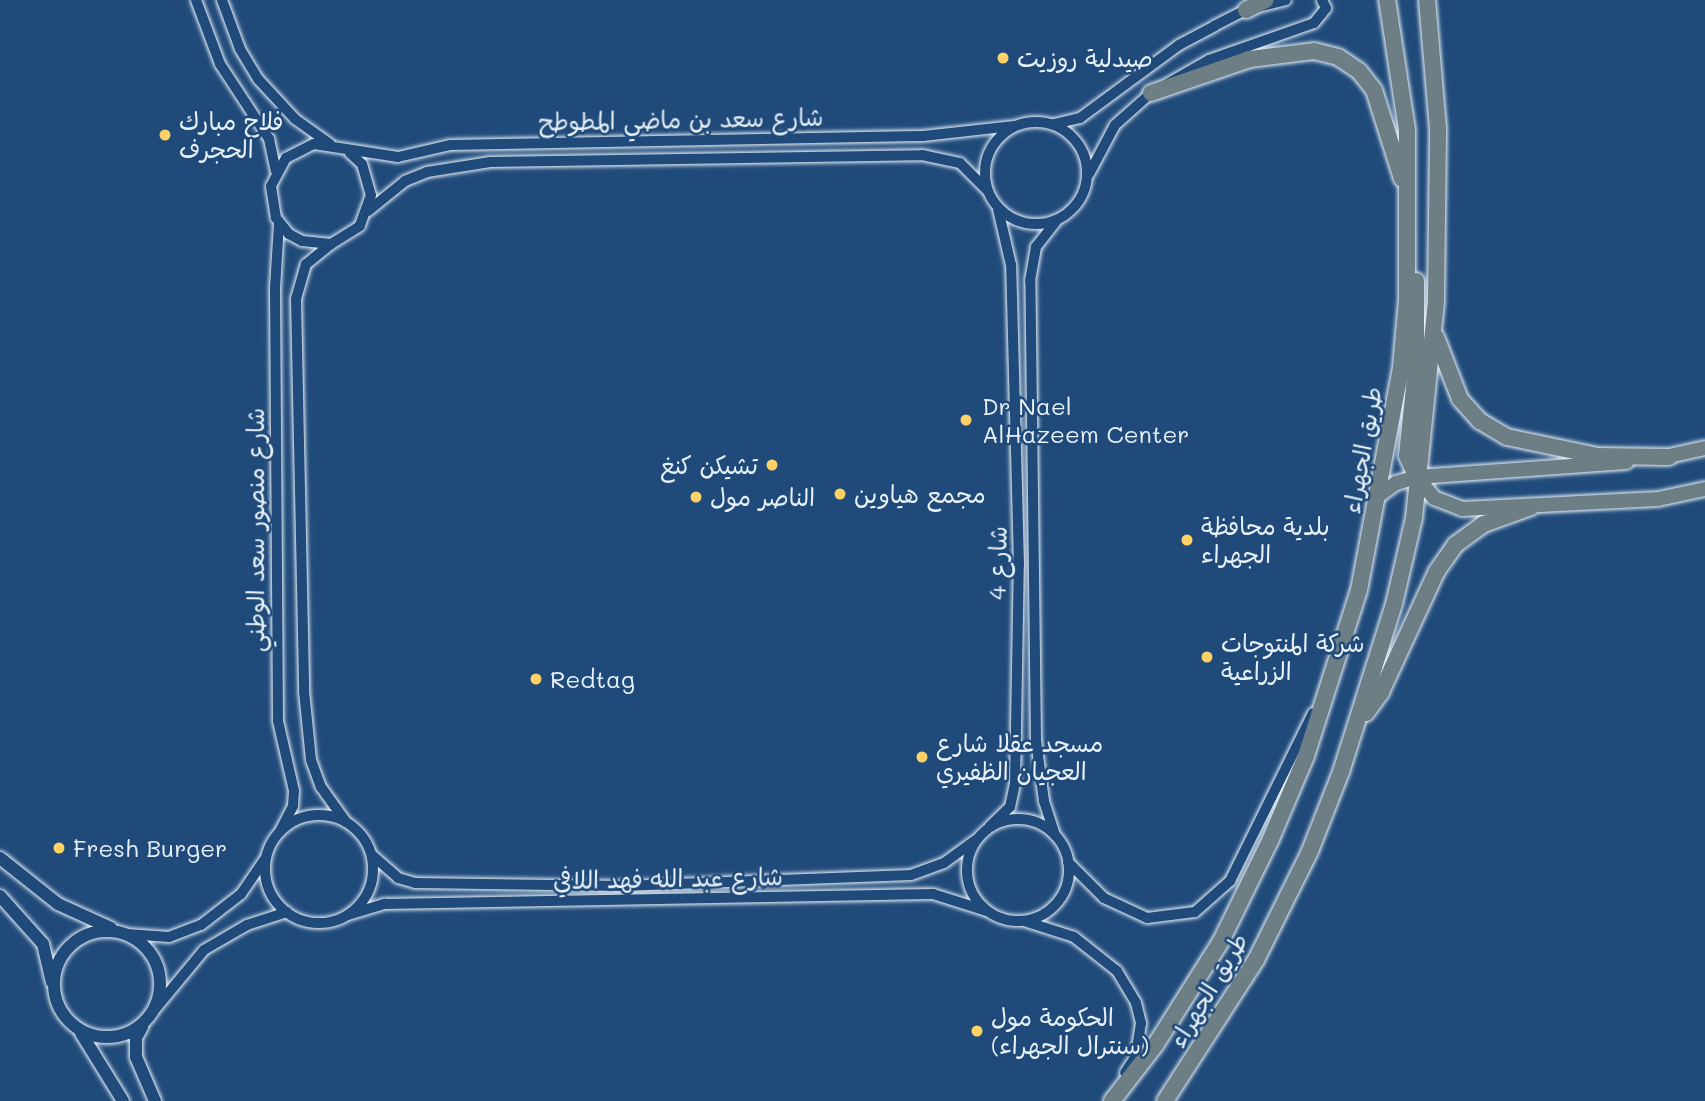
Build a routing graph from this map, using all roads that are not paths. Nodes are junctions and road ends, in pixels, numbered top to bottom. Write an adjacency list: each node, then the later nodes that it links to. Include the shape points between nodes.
1 (196, 0): 14 (street, via 220,64 269,139)
2 (222, 0): 12 (street, via 240,49 258,79 288,113)
3 (1266, 0): 8 (highway)
4 (1286, 0): 8 (street)
5 (1322, 0): 9 (street, via 1326,8 1320,20 1209,60)
6 (1387, 0): 19 (highway, طريق الجهراء, via 1407,130)
7 (1427, 0): 24 (highway, via 1440,218)
8 (1247, 10): 10 (street, via 1179,45 1080,118)
9 (1151, 93): 15 (street, via 1110,131); 19 (highway, via 1250,59 1314,51 1338,57 1359,71 1383,108)
10 (1053, 124): 11 (street); 15 (street, via 1080,146)
11 (1014, 126): 13 (street, شارع سعد بن ماضي المطوطح, via 923,136 450,145 398,157); 16 (street, via 988,153)
12 (330, 144): 13 (street); 14 (street, via 299,149)
13 (350, 153): 18 (street, via 369,179)
14 (276, 171): 21 (street, via 271,202)
15 (1087, 180): 20 (street, via 1077,204)
16 (987, 190): 17 (street); 18 (street, شارع سعد بن ماضي المطوطح, via 960,163 922,155 490,162 427,172 405,181)
17 (998, 209): 20 (street, via 1032,225); 35 (street, شارع 4, via 1007,234 1012,289 1019,565 1015,784 1010,807)
18 (368, 211): 22 (street, via 347,237)
19 (1410, 212): 23 (highway, طريق الجهراء)
20 (1058, 220): 37 (street, شارع 4, via 1036,247 1030,281 1036,740 1044,801)
21 (279, 223): 22 (street, via 302,241); 36 (street, شارع منصور سعد الوطني, via 275,288 278,721 294,791 293,806)
22 (331, 244): 34 (street, شارع منصور سعد الوطني, via 306,264 296,299 303,667 311,760 321,787)
23 (1409, 255): 26 (highway, via 1418,306); 30 (highway, طريق الجهراء, via 1401,367)
24 (1433, 330): 26 (highway); 27 (highway, via 1460,399 1480,421 1507,437 1598,456)
25 (1705, 448): 27 (main road)
26 (1414, 456): 28 (highway)
27 (1669, 457): 28 (main road, via 1569,469)
28 (1417, 477): 30 (main road, via 1396,483); 31 (main road, via 1427,492 1448,507); 33 (highway, طريق الجهراء, via 1414,518 1397,592)
29 (1705, 489): 31 (main road, via 1658,499)
30 (1378, 496): 32 (highway, طريق الجهراء)
31 (1531, 507): 33 (highway, via 1484,524 1455,545 1437,571 1381,692)
32 (1345, 637): 42 (street, via 1282,783 1230,881 1213,899 1195,912 1147,918 1104,898); 55 (highway, طريق الجهراء, via 1306,756 1221,941 1157,1044)
33 (1358, 723): 56 (highway, طريق الجهراء, via 1310,851 1256,960)
34 (346, 822): 36 (street, via 311,816); 39 (street, via 362,836)
35 (990, 826): 37 (street, via 1024,819); 38 (street)
36 (280, 832): 40 (street)
37 (1055, 835): 42 (street)
38 (976, 840): 39 (street, شارع عبد الله فهد اللافي, via 944,863 911,875 623,886 415,883 398,878); 44 (street, via 969,854 969,886)
39 (372, 855): 46 (street, via 370,889)
40 (267, 856): 45 (street, via 266,877 273,897); 48 (street, via 241,894 201,925 169,937)
41 (0, 858): 48 (main road, via 58,904)
42 (1068, 862): 47 (street, via 1063,894 1038,917)
43 (0, 896): 49 (main road, via 43,944)
44 (987, 911): 46 (street, شارع عبد الله فهد اللافي, via 933,894 386,904); 47 (street)
45 (287, 912): 46 (street, via 317,922); 50 (street, via 247,925 204,950)
46 (348, 915)
47 (1022, 921): 55 (street, via 1074,937 1098,952 1117,971 1136,1003 1141,1023 1136,1056)
48 (122, 932): 49 (main road, via 100,931 70,946 60,959); 50 (main road, via 155,958 161,992)
49 (54, 992): 52 (main road, via 62,1012)
50 (156, 1008): 51 (main road)
51 (144, 1024): 52 (main road, via 110,1038); 54 (main road, via 135,1048)
52 (76, 1028): 53 (main road, via 99,1057)
53 (123, 1101)
54 (155, 1101)
55 (1110, 1101)
56 (1165, 1101)

